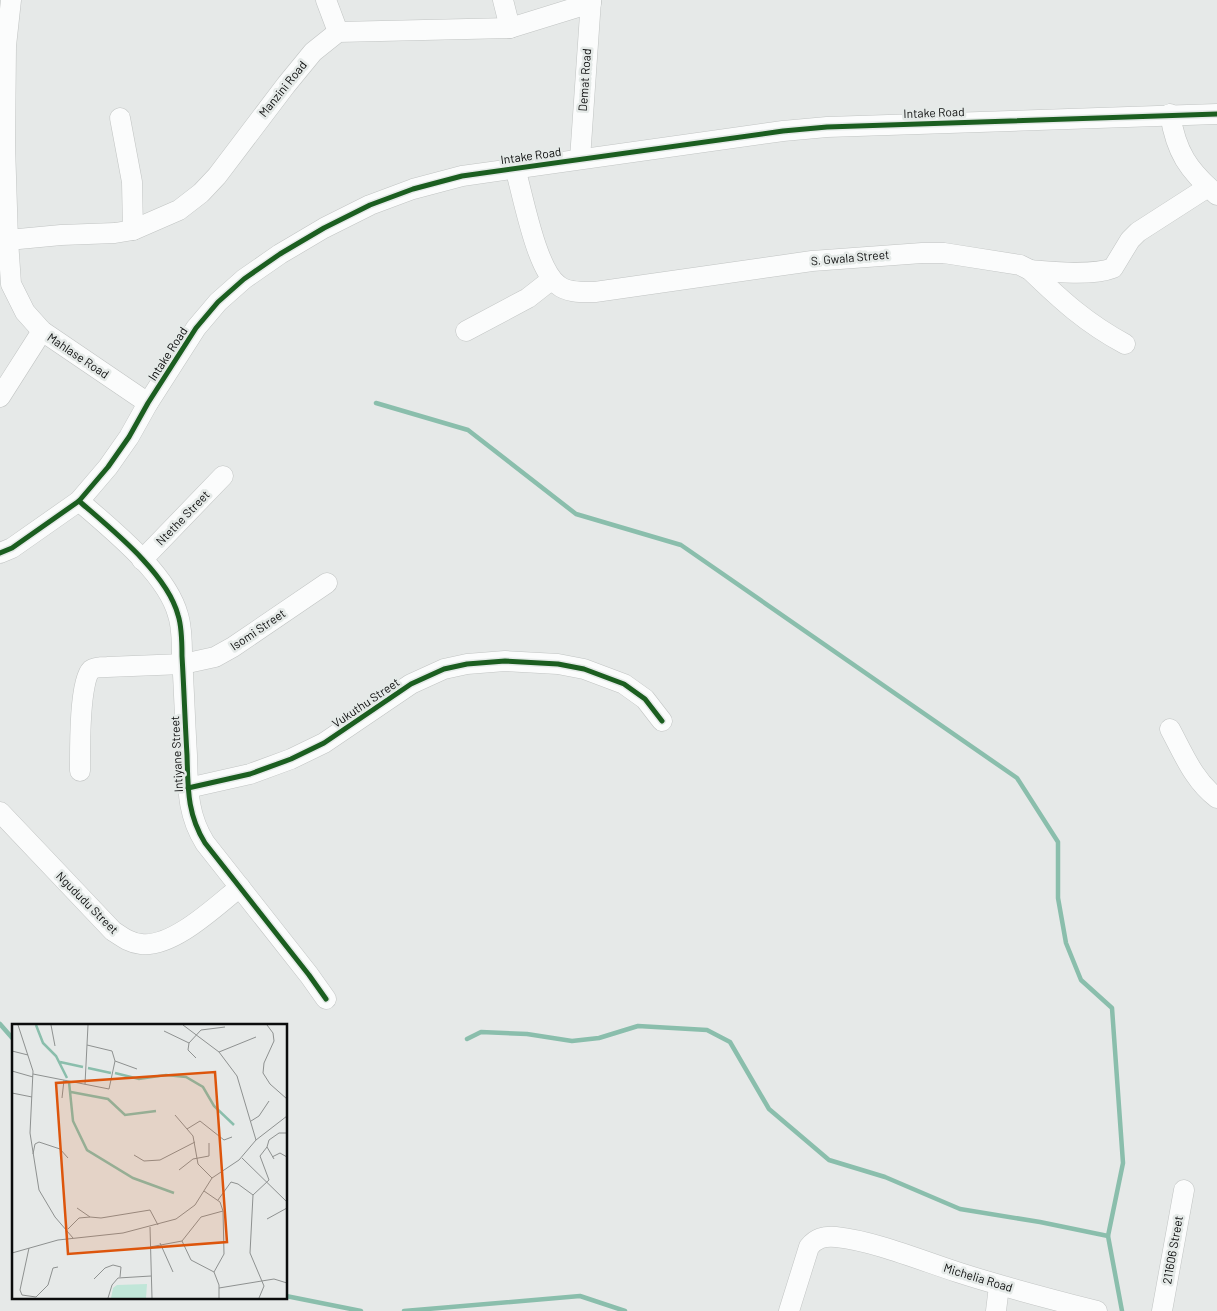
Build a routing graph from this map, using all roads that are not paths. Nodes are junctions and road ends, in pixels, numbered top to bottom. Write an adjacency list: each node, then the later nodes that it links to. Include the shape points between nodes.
1 (11, 0): 14 (street, Mahlase Road, via 6,46)
2 (326, 0): 6 (street)
3 (503, 0): 5 (street)
4 (591, 1): 5 (street); 10 (street, Demat Road)
5 (510, 28): 6 (street)
6 (338, 32): 13 (street, Manzini Road, via 313,52 201,193 179,210)
7 (1170, 114): 8 (street, Intake Road); 10 (street, Intake Road, via 827,127); 12 (street, via 1179,150)
8 (1217, 114)
9 (120, 118): 13 (street, via 132,182)
10 (580, 159): 11 (street, Intake Road)
11 (515, 168): 16 (street, via 537,251); 21 (street, Intake Road, via 462,176 413,189 370,205 280,254 218,302 196,328)
12 (1213, 191): 15 (street, via 1138,232 1113,268 1098,271)
13 (132, 230): 14 (street, Manzini Road)
14 (8, 240): 17 (street, Mahlase Road, via 11,284 25,312)
15 (1030, 270): 16 (street, S. Gwala Street, via 1020,265 975,257 922,252 812,260 595,292 567,290); 19 (street, S. Gwala Street, via 1080,316)
16 (551, 280): 18 (street, via 528,298)
17 (42, 331): 20 (street); 21 (street, Mahlase Road)
18 (466, 331)
19 (1125, 344)
20 (0, 397)
21 (148, 403): 23 (street, Intake Road, via 129,437)
22 (224, 476): 25 (street, Ntethe Street)
23 (80, 501): 24 (street, Intake Road); 25 (street, Intiyane Street)
24 (0, 553)
25 (142, 560): 27 (street, Intiyane Street, via 171,597 179,615)
26 (327, 583): 27 (street, Isomi Street, via 221,654)
27 (183, 664): 30 (street, via 91,670 86,680 80,731); 31 (street, Intiyane Street)
28 (662, 721): 31 (street, Vukuthu Street, via 645,699 624,684 584,669 504,661 467,664 444,669 411,684 324,743 292,759 250,774)
29 (1170, 729): 32 (street, via 1195,775)
30 (80, 772)
31 (188, 788): 34 (street, Intiyane Street, via 190,810 199,833)
32 (1217, 798)
33 (0, 812): 34 (street, Ngududu Street, via 113,932 126,940 156,944 172,937)
34 (240, 887): 35 (street, Intiyane Street)
35 (326, 999)
36 (1184, 1190): 41 (street, 211606 Street)
37 (998, 1286): 38 (street, Michelia Road, via 860,1241 820,1237 808,1247); 39 (street); 40 (street, Michelia Road)
38 (789, 1311)
39 (996, 1311)
40 (1097, 1311)
41 (1162, 1311)

